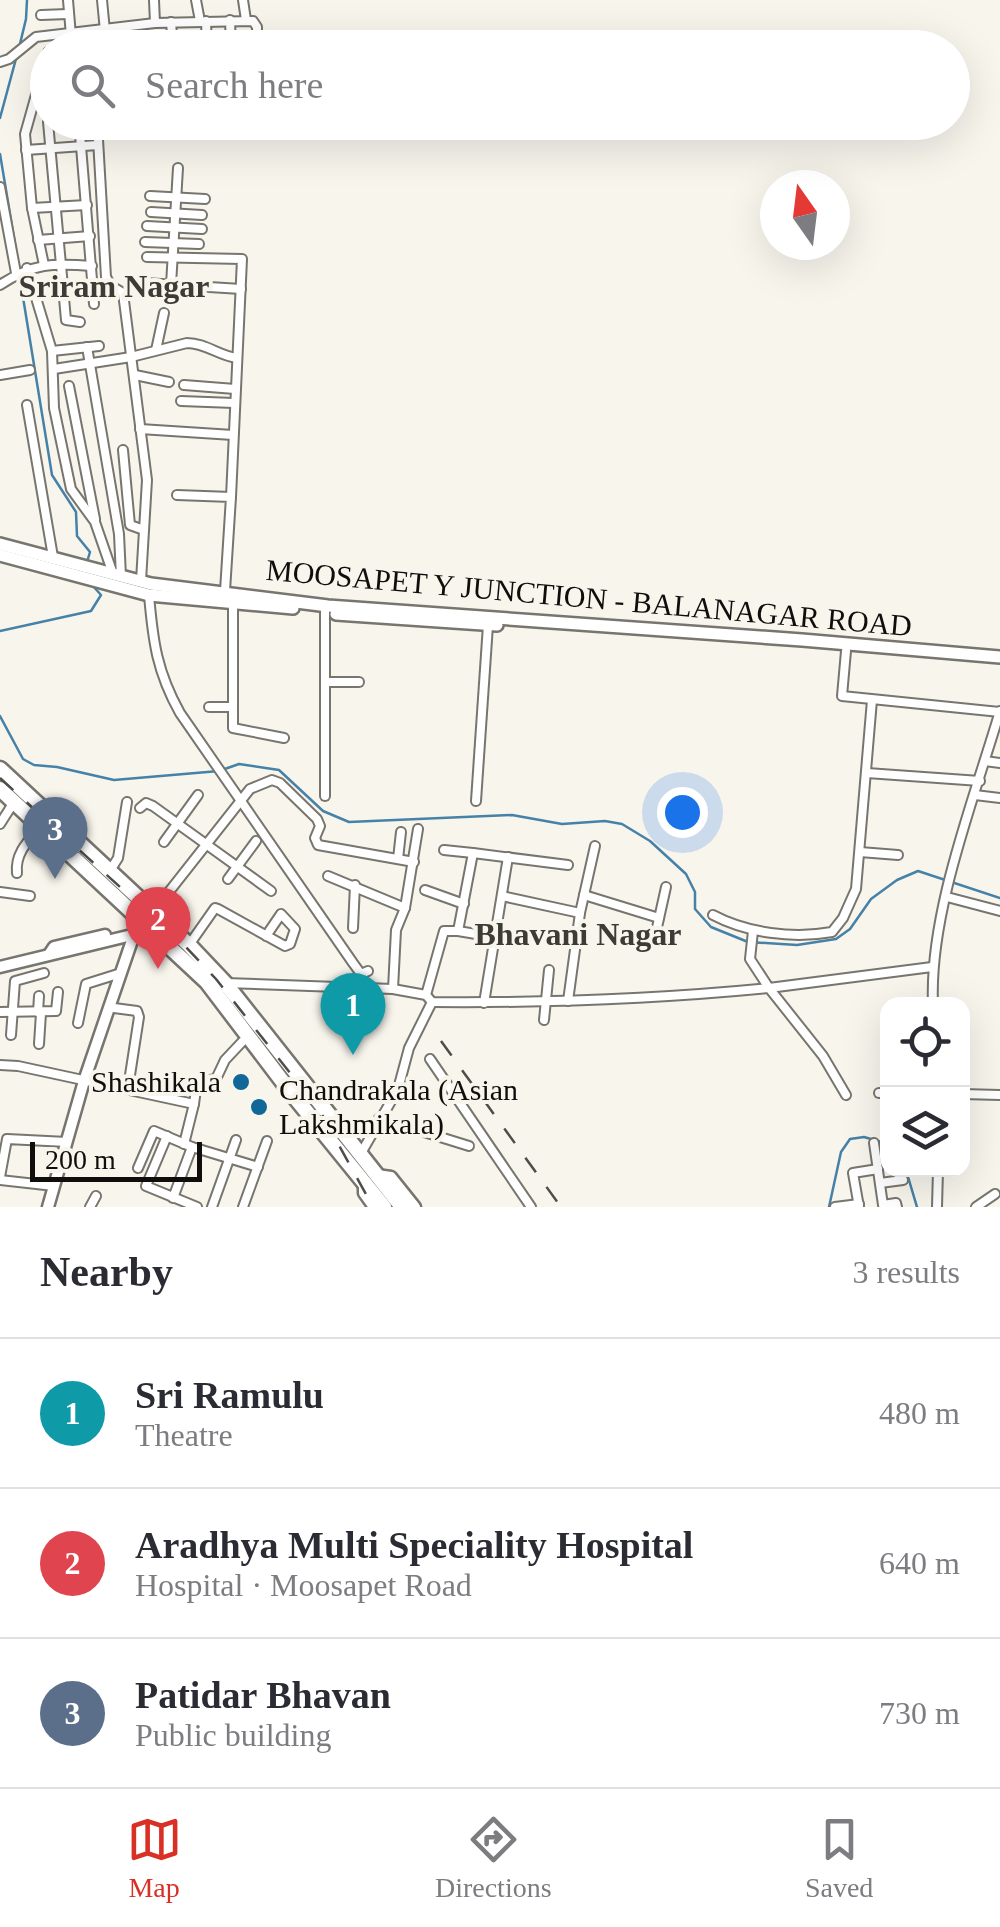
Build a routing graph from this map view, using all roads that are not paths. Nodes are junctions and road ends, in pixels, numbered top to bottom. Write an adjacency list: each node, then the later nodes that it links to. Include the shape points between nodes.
1 (68, 0): 6 (street)
2 (102, 0): 14 (street)
3 (154, 0): 12 (street)
4 (196, 0): 8 (street)
5 (244, 0): 10 (street)
6 (68, 14): 7 (street); 13 (street)
7 (41, 15)
8 (203, 20): 9 (street); 11 (street); 17 (street)
9 (230, 20): 10 (street); 18 (street)
10 (246, 20): 19 (street)
11 (172, 22): 12 (street); 16 (street)
12 (155, 23): 15 (street)
13 (70, 30)
14 (102, 30)
15 (109, 30)
16 (172, 30)
17 (204, 30)
18 (230, 30)
19 (257, 30)
20 (30, 42): 21 (street)
21 (0, 62)
22 (30, 115): 28 (street)
23 (50, 140): 29 (street)
24 (81, 140): 27 (street)
25 (98, 140): 26 (street)
26 (98, 146): 27 (street); 67 (street, via 106,277 122,293)
27 (82, 147): 29 (street); 35 (street)
28 (26, 150): 29 (street); 37 (street)
29 (51, 150): 36 (street)
30 (178, 168): 33 (street)
31 (0, 187): 55 (street)
32 (150, 196): 33 (street)
33 (176, 197): 34 (street); 39 (street)
34 (204, 199)
35 (87, 205): 36 (street); 44 (street)
36 (56, 207): 37 (street); 45 (street)
37 (32, 208): 46 (street)
38 (152, 212): 39 (street)
39 (175, 214): 40 (street); 42 (street)
40 (202, 215)
41 (147, 226): 42 (street)
42 (174, 228): 43 (street); 48 (street)
43 (202, 229)
44 (90, 236): 45 (street); 54 (street)
45 (60, 238): 46 (street); 52 (street)
46 (38, 240): 53 (street)
47 (144, 242): 48 (street)
48 (173, 243): 49 (street); 51 (street)
49 (199, 244)
50 (147, 257): 51 (street)
51 (172, 257): 57 (street); 59 (street, via 242,259)
52 (63, 264): 53 (street); 54 (street); 62 (street, via 67,322)
53 (44, 265): 55 (street)
54 (92, 266): 60 (street)
55 (20, 271): 58 (street); 66 (street)
56 (145, 283): 57 (street)
57 (171, 284): 59 (street)
58 (0, 285)
59 (241, 289): 68 (street)
60 (94, 304)
61 (164, 313): 65 (street)
62 (80, 322)
63 (98, 346): 64 (street)
64 (88, 348): 66 (street); 69 (street)
65 (156, 350): 67 (street); 68 (street, via 194,342)
66 (52, 351): 70 (street)
67 (131, 357): 69 (street); 73 (street)
68 (237, 358): 77 (street)
69 (88, 364): 70 (street); 83 (street)
70 (54, 369): 88 (street, via 54,408 71,490)
71 (30, 370): 72 (street)
72 (0, 375)
73 (135, 375): 74 (street); 81 (street)
74 (168, 382)
75 (184, 385): 77 (street)
76 (69, 386): 84 (street)
77 (235, 389): 79 (street)
78 (181, 401): 79 (street)
79 (234, 402): 82 (street)
80 (27, 405): 92 (street)
81 (140, 429): 82 (street); 89 (street)
82 (233, 435): 87 (street)
83 (104, 442): 84 (street); 94 (street, via 119,534)
84 (81, 446): 88 (street)
85 (122, 450): 89 (street, via 130,525)
86 (177, 495): 87 (street)
87 (231, 497): 98 (street)
88 (95, 522): 94 (street)
89 (144, 530): 95 (street)
90 (0, 544): 92 (main road)
91 (0, 555): 93 (main road)
92 (53, 557): 93 (main road)
93 (76, 568): 94 (main road)
94 (112, 577): 95 (main road); 97 (main road)
95 (140, 581): 96 (main road)
96 (184, 593): 97 (main road); 98 (main road)
97 (149, 596): 120 (street, via 162,682)
98 (229, 597): 99 (main road); 102 (main road, MOOSAPET Y JUNCTION - BALANAGAR ROAD); 107 (street)
99 (326, 612): 100 (main road); 103 (street)
100 (488, 625): 101 (main road); 121 (street)
101 (846, 651): 102 (main road); 105 (street, via 842,696)
102 (1000, 661)
103 (325, 682): 104 (street); 118 (street)
104 (359, 682)
105 (872, 700): 108 (street); 113 (street)
106 (209, 707): 107 (street)
107 (232, 708): 109 (street, via 236,730)
108 (1000, 711): 110 (street)
109 (284, 738)
110 (985, 761): 111 (street); 114 (street)
111 (1000, 763)
112 (0, 769): 144 (highway)
113 (867, 773): 114 (street); 135 (street)
114 (980, 780): 117 (street)
115 (1, 791): 122 (highway)
116 (198, 794): 126 (street)
117 (976, 795): 119 (street); 152 (street)
118 (325, 796)
119 (1000, 798)
120 (239, 799): 133 (street); 139 (street, via 262,782 280,783 320,823 318,845); 175 (street, via 361,974)
121 (476, 801)
122 (14, 802): 125 (street); 127 (highway)
123 (127, 802): 144 (street, via 118,858)
124 (140, 808): 126 (street, via 153,806)
125 (0, 824)
126 (176, 825): 130 (street); 133 (street)
127 (38, 828): 143 (street, via 24,845); 144 (highway, via 90,876)
128 (418, 829): 140 (street)
129 (401, 832): 139 (street)
130 (164, 842)
131 (256, 842): 142 (street)
132 (594, 846): 153 (street)
133 (208, 847): 142 (street); 164 (street)
134 (444, 850): 136 (street)
135 (860, 852): 137 (street); 168 (street, via 856,889 832,932)
136 (473, 853): 138 (street); 156 (street)
137 (898, 855)
138 (508, 857): 141 (street); 155 (street)
139 (398, 859): 140 (street)
140 (414, 862): 158 (street)
141 (568, 864)
142 (236, 867): 146 (street); 150 (street)
143 (16, 873)
144 (106, 874): 157 (highway); 164 (highway)
145 (328, 876): 147 (street)
146 (228, 879)
147 (355, 885): 158 (street); 163 (street)
148 (666, 887): 162 (street)
149 (425, 890): 156 (street)
150 (271, 891)
151 (0, 892): 154 (street)
152 (948, 893): 159 (street); 173 (street)
153 (584, 895): 160 (street); 162 (street)
154 (30, 896)
155 (502, 896): 160 (street); 187 (street)
156 (464, 904): 165 (street)
157 (123, 906): 164 (highway); 171 (street, via 128,930)
158 (405, 908): 180 (street, via 396,930)
159 (1000, 911)
160 (580, 913): 185 (street)
161 (712, 914): 168 (street)
162 (659, 918): 166 (street)
163 (353, 928)
164 (143, 931): 170 (highway); 171 (street); 177 (street); 188 (street); 222 (highway, via 207,982 288,1090)
165 (458, 931): 167 (street); 184 (street, via 444,932)
166 (656, 932)
167 (476, 934)
168 (752, 934): 179 (street, via 753,967)
169 (266, 936): 170 (street, via 215,908)
170 (189, 945): 178 (highway)
171 (50, 953): 172 (street)
172 (0, 967)
173 (932, 967): 179 (street); 183 (street)
174 (549, 970): 186 (street)
175 (368, 971)
176 (44, 973): 190 (street, via 15,981)
177 (121, 974): 193 (street, via 86,984); 199 (street)
178 (226, 983): 180 (street); 215 (highway)
179 (769, 988): 185 (street); 205 (street)
180 (393, 989): 184 (street)
181 (58, 992): 191 (street, via 56,1011)
182 (39, 996): 191 (street)
183 (933, 997)
184 (429, 998): 187 (street); 201 (street)
185 (568, 1001): 186 (street)
186 (546, 1002): 187 (street); 192 (street)
187 (484, 1003)
188 (114, 1008): 199 (street); 200 (street, via 139,1016)
189 (0, 1012): 190 (street)
190 (12, 1012): 191 (street); 194 (street)
191 (40, 1012): 196 (street)
192 (544, 1020)
193 (78, 1023)
194 (11, 1035)
195 (242, 1042): 206 (street, via 214,1082 197,1082)
196 (39, 1044)
197 (430, 1059): 240 (street)
198 (0, 1065): 199 (street)
199 (87, 1081): 200 (street); 211 (street); 233 (street)
200 (128, 1088): 206 (street)
201 (398, 1089): 204 (street); 207 (street)
202 (970, 1094): 203 (street)
203 (1000, 1095)
204 (426, 1096)
205 (846, 1096)
206 (194, 1104): 213 (street)
207 (379, 1118): 214 (street); 215 (street)
208 (167, 1136): 213 (street); 218 (street, via 153,1131); 228 (street, via 146,1186)
209 (236, 1140): 216 (street)
210 (267, 1141): 217 (street)
211 (67, 1142): 221 (street, via 7,1139); 225 (street)
212 (874, 1143): 219 (street)
213 (188, 1146): 216 (street); 228 (street)
214 (469, 1146)
215 (360, 1154): 222 (highway)
216 (230, 1158): 217 (street); 236 (street)
217 (258, 1167): 237 (street)
218 (138, 1168)
219 (878, 1170): 224 (street); 232 (street, via 853,1173)
220 (938, 1177): 242 (street)
221 (0, 1178): 225 (street)
222 (370, 1178): 229 (highway); 238 (street, via 364,1192); 239 (street, via 391,1177)
223 (903, 1180): 224 (street)
224 (880, 1183): 230 (street)
225 (54, 1186): 233 (street)
226 (998, 1194): 243 (street); 244 (street)
227 (96, 1196): 234 (street)
228 (173, 1198): 235 (street)
229 (394, 1204)
230 (882, 1204): 232 (street); 241 (street)
231 (835, 1206): 232 (street)
232 (862, 1206)
233 (50, 1207)
234 (90, 1207)
235 (197, 1207)
236 (212, 1207)
237 (243, 1207)
238 (374, 1207)
239 (415, 1207)
240 (532, 1207)
241 (896, 1207)
242 (936, 1207)
243 (976, 1207)
244 (997, 1207)

